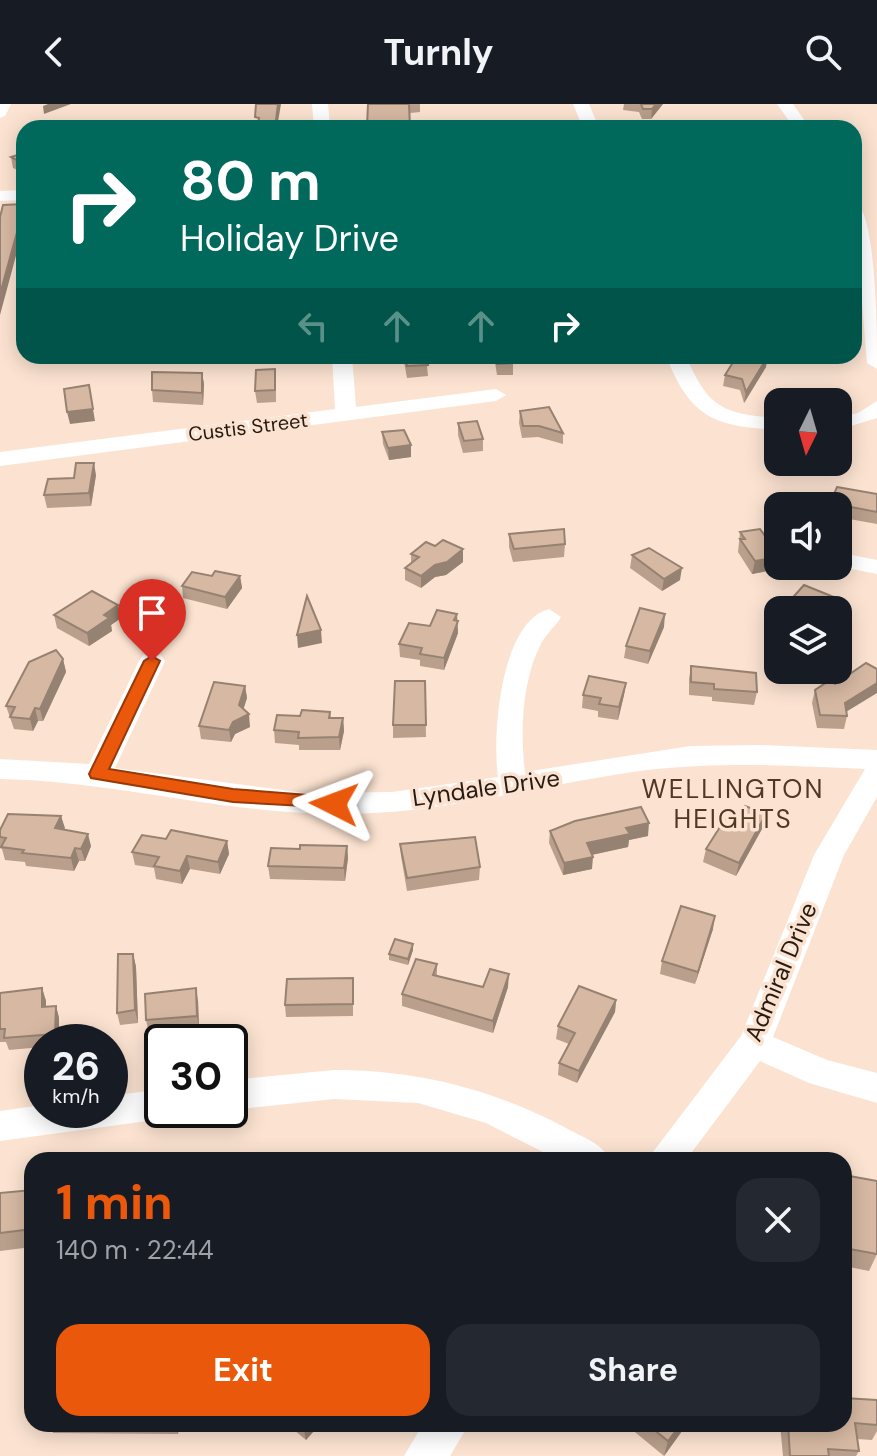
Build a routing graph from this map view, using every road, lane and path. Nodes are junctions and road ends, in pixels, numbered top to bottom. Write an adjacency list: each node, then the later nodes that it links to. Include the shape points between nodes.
1 (3, 104): 2 (street)
2 (0, 113)
3 (866, 231): 4 (street)
4 (877, 363)
5 (343, 364): 9 (street)
6 (679, 364): 11 (street, via 690,392 708,410)
7 (496, 395): 9 (street, Custis Street)
8 (877, 407): 10 (street)
9 (346, 414): 12 (street, Custis Street)
10 (852, 421)
11 (764, 423)
12 (0, 459)
13 (852, 562): 14 (street)
14 (877, 567)
15 (549, 617): 21 (street, via 526,648 517,686 508,751)
16 (152, 661): 20 (street)
17 (877, 760): 21 (street, Lyndale Drive, via 689,756)
18 (0, 769): 20 (street, Lyndale Drive)
19 (877, 772): 22 (street, Admiral Drive, via 829,855)
20 (98, 774): 21 (street, Lyndale Drive, via 317,803 419,799)
21 (513, 785)
22 (754, 1043): 23 (street, via 821,1073); 28 (street, Admiral Drive)
23 (877, 1088)
24 (248, 1093): 27 (street, via 347,1082 434,1089 476,1101)
25 (144, 1106): 26 (street)
26 (0, 1126)
27 (578, 1152)
28 (671, 1152)
29 (443, 1432): 30 (street)
30 (424, 1456)

